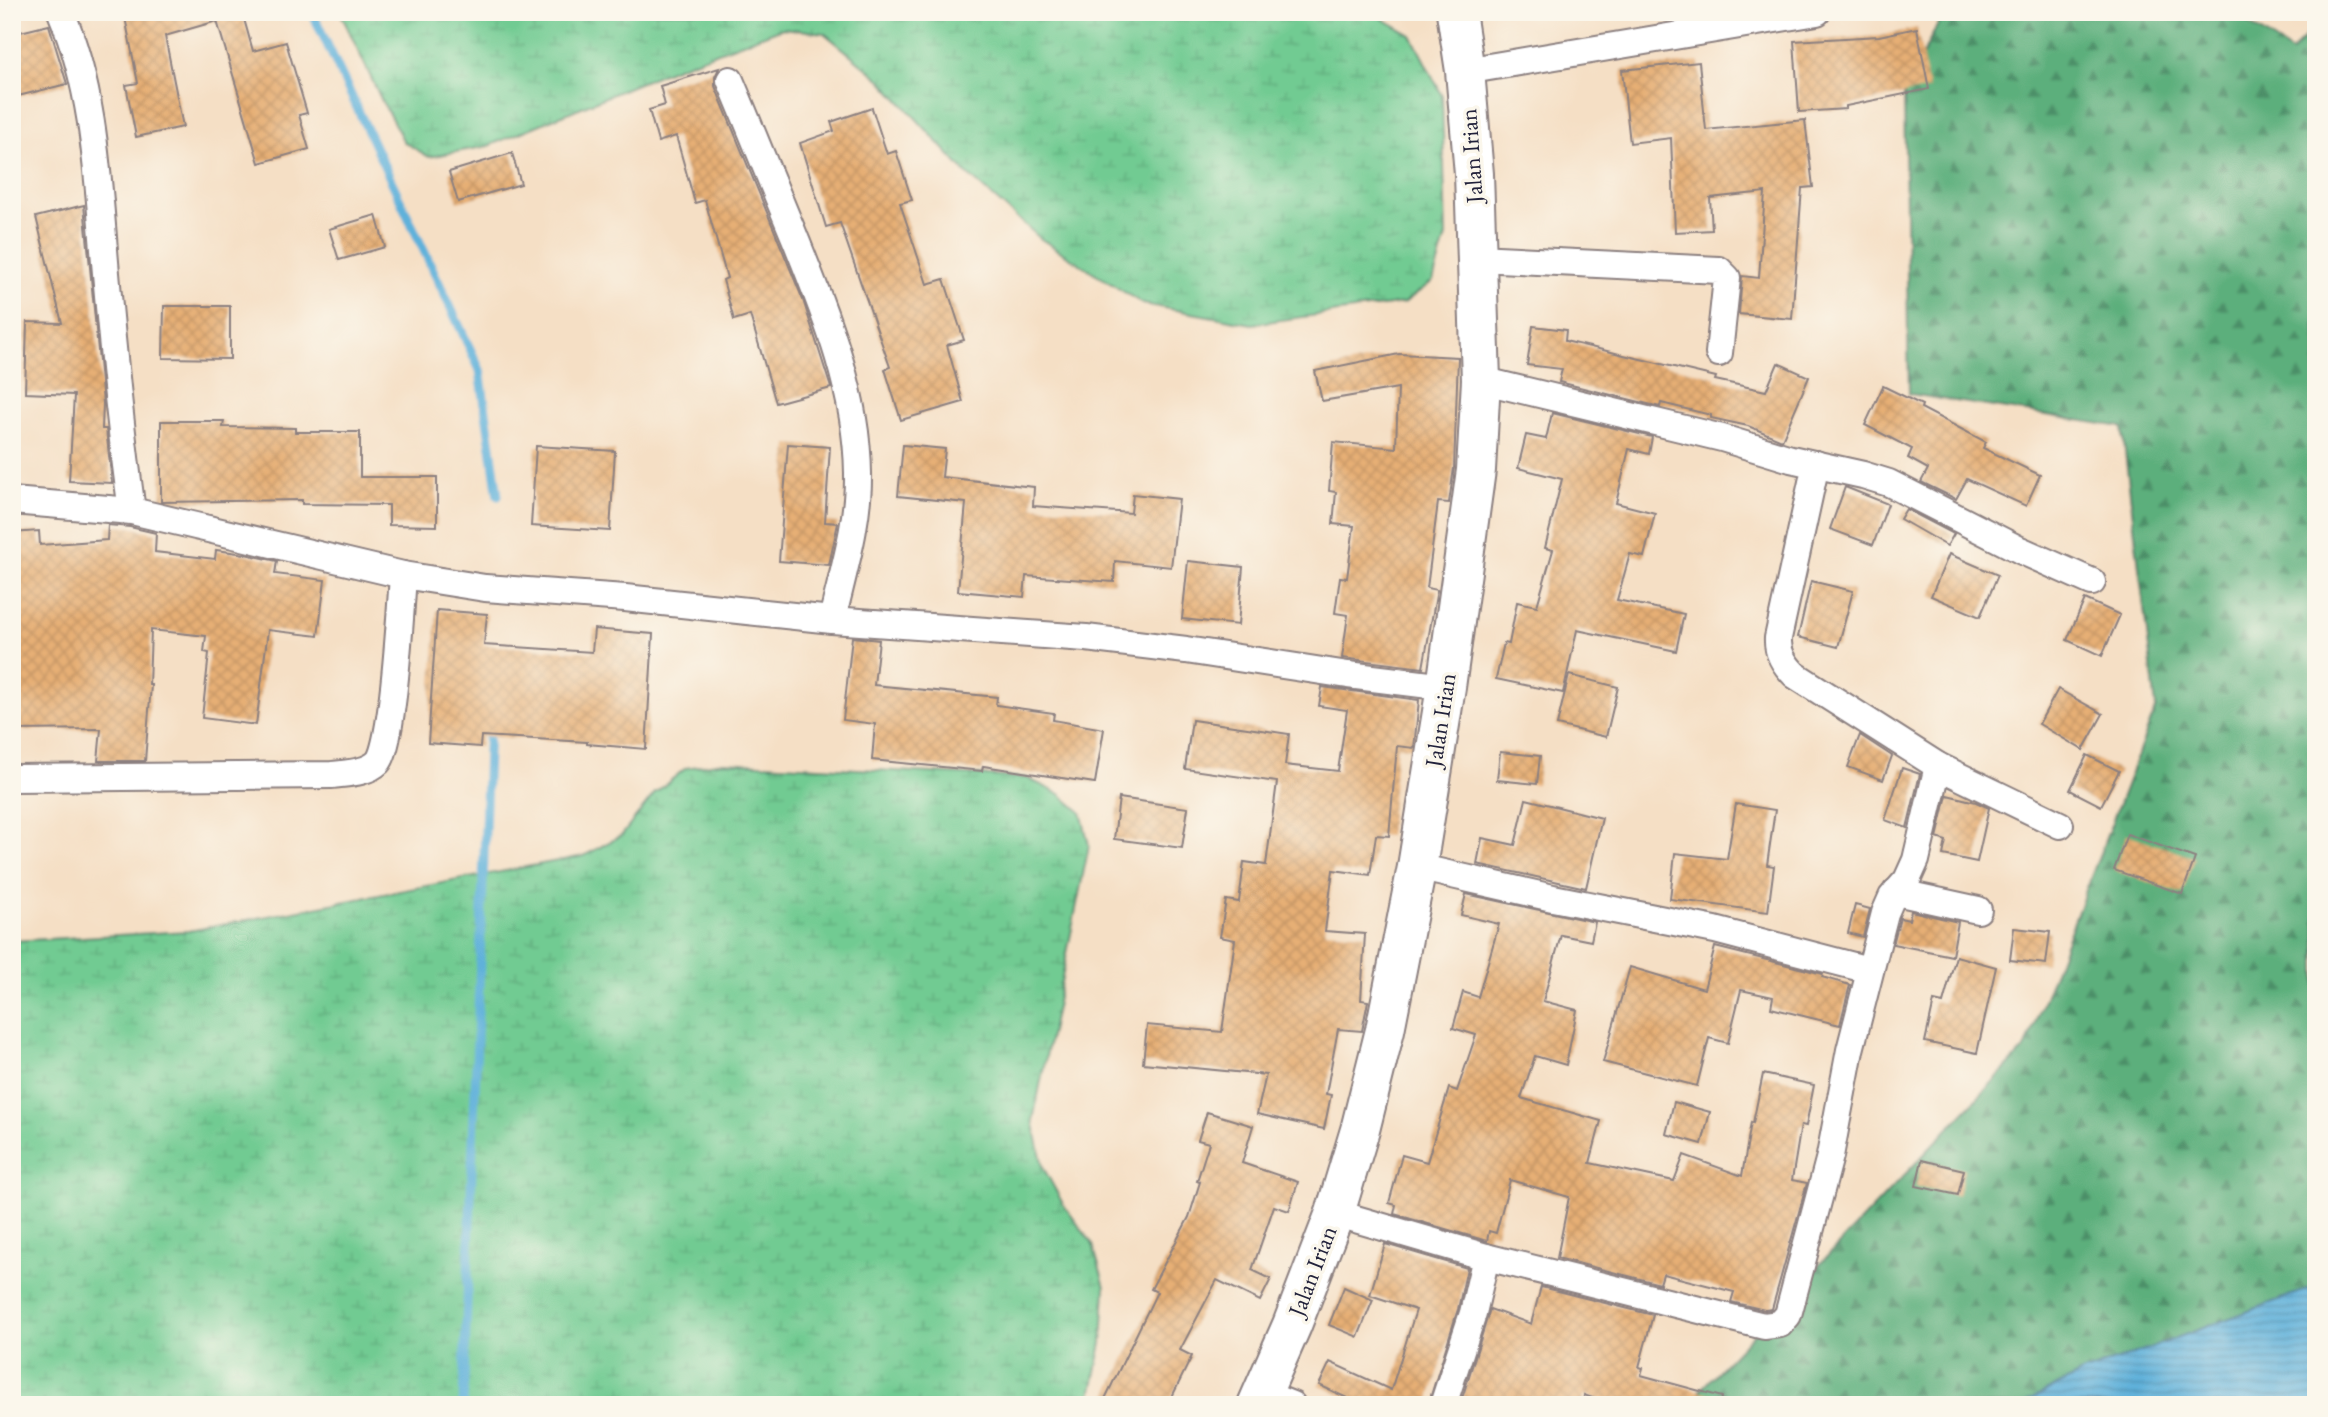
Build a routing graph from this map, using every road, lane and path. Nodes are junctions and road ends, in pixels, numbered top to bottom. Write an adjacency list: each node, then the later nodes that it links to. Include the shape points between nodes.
1 (61, 12): 12 (street, via 80,67 98,163)
2 (1456, 12): 5 (main road, Jalan Irian)
3 (1817, 12): 4 (street)
4 (1717, 20): 5 (street)
5 (1465, 71): 7 (main road, Jalan Irian)
6 (730, 80): 15 (street, via 819,298 857,437 853,526)
7 (1477, 258): 8 (street, via 1719,270 1727,278); 9 (main road, Jalan Irian)
8 (1719, 353)
9 (1481, 380): 10 (street); 16 (main road, Jalan Irian, via 1476,470)
10 (1816, 464): 14 (street, via 1889,483); 17 (street, via 1778,638 1780,655 1795,675)
11 (12, 501): 12 (street)
12 (132, 512): 13 (street)
13 (403, 575): 15 (street, via 485,588); 18 (street, via 385,748 368,769 332,775)
14 (2092, 582)
15 (832, 620): 16 (street, via 1086,638)
16 (1446, 687): 20 (main road, Jalan Irian)
17 (1938, 766): 19 (street); 21 (street, via 1916,860)
18 (12, 778)
19 (2060, 825)
20 (1417, 867): 23 (street, via 1715,930); 24 (main road, Jalan Irian, via 1385,1030)
21 (1896, 891): 22 (street); 23 (street)
22 (1978, 910)
23 (1869, 970): 25 (street, via 1830,1156 1788,1315 1780,1324 1764,1326)
24 (1335, 1213): 25 (street); 26 (main road, Jalan Irian, via 1292,1325)
25 (1486, 1257): 27 (street)
26 (1270, 1401)
27 (1443, 1405)

